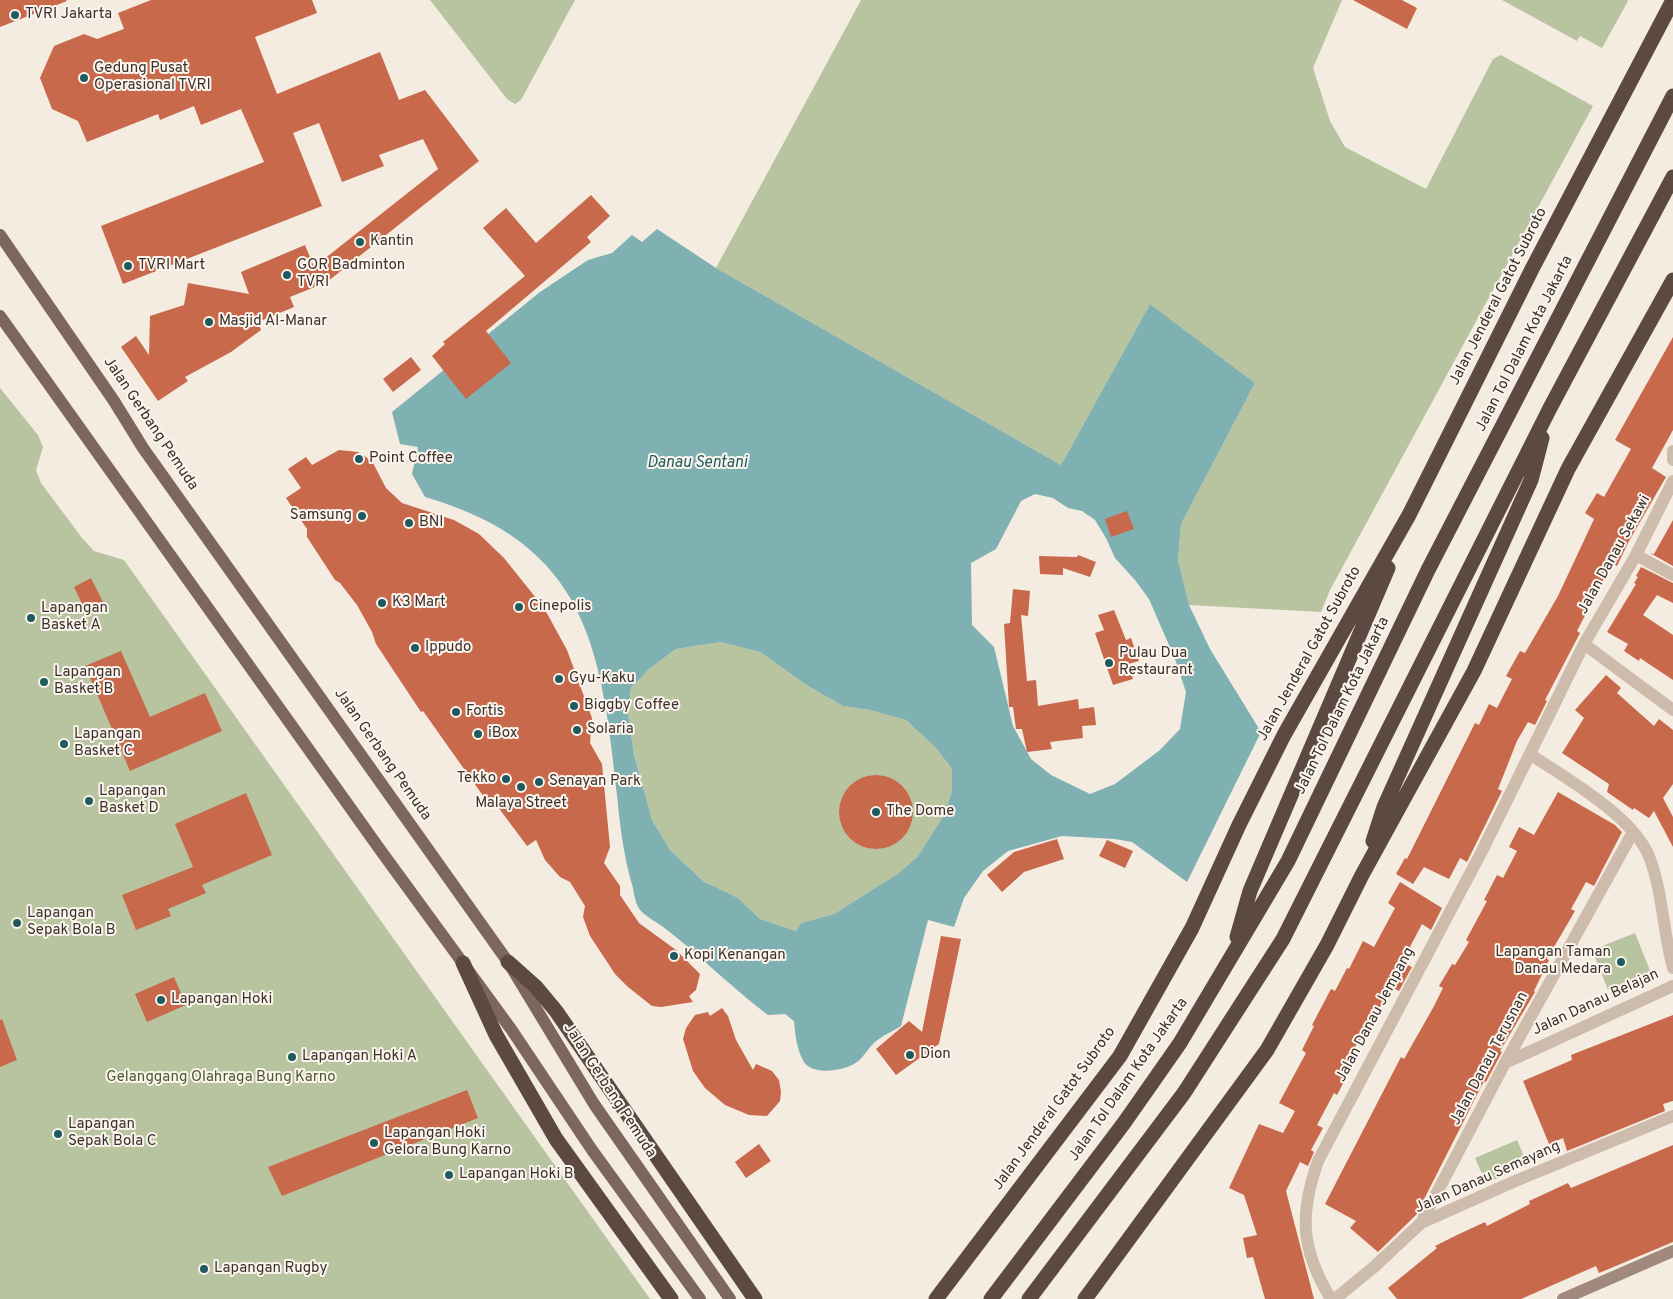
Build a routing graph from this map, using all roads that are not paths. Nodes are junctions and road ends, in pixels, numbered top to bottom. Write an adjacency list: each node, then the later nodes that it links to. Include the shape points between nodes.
1 (1673, 0): 11 (highway, Jalan Jenderal Gatot Subroto, via 1532,269)
2 (1673, 96): 19 (highway, Jalan Tol Dalam Kota Jakarta, via 1428,570 1288,861)
3 (1672, 179): 7 (highway)
4 (0, 235): 20 (main road, Jalan Gerbang Pemuda, via 143,448)
5 (1673, 280): 18 (highway, via 1568,469 1474,671)
6 (0, 316): 21 (main road)
7 (1550, 408): 18 (highway, via 1530,480 1384,808); 34 (highway, via 1283,939 1184,1093)
8 (1673, 451): 9 (street)
9 (1673, 460)
10 (1673, 481): 12 (street, Jalan Danau Sekawi)
11 (1409, 515): 19 (highway, via 1250,891); 28 (highway, Jalan Jenderal Gatot Subroto, via 1284,735 1192,928 1120,1056)
12 (1636, 555): 13 (street); 14 (street, Jalan Danau Sekawi)
13 (1673, 574)
14 (1584, 644): 15 (street); 16 (street, Jalan Danau Sekawi)
15 (1673, 710)
16 (1531, 755): 17 (street, via 1591,795); 36 (street, Jalan Danau Jempang, via 1318,1161 1308,1188 1304,1214 1306,1244 1317,1276)
17 (1633, 832): 22 (street, via 1650,858); 24 (street, Jalan Danau Terusnan)
18 (1362, 875): 35 (highway, via 1327,945 1267,1050)
19 (1230, 959): 33 (highway, Jalan Tol Dalam Kota Jakarta, via 1180,1043)
20 (508, 962): 31 (main road, Jalan Gerbang Pemuda, via 594,1104); 32 (highway, via 536,987 556,1012)
21 (463, 963): 29 (highway, via 496,1035 556,1139); 30 (main road)
22 (1673, 968)
23 (1673, 986): 24 (street, Jalan Danau Belajan)
24 (1505, 1063): 26 (street, Jalan Danau Terusnan)
25 (1673, 1116): 26 (street, Jalan Danau Semayang)
26 (1421, 1223): 37 (street, Jalan Danau Semayang)
27 (1673, 1251): 38 (street)
28 (936, 1298)
29 (671, 1299)
30 (700, 1299)
31 (730, 1299)
32 (755, 1299)
33 (991, 1299)
34 (1029, 1299)
35 (1085, 1299)
36 (1331, 1299)
37 (1335, 1299)
38 (1563, 1299)

